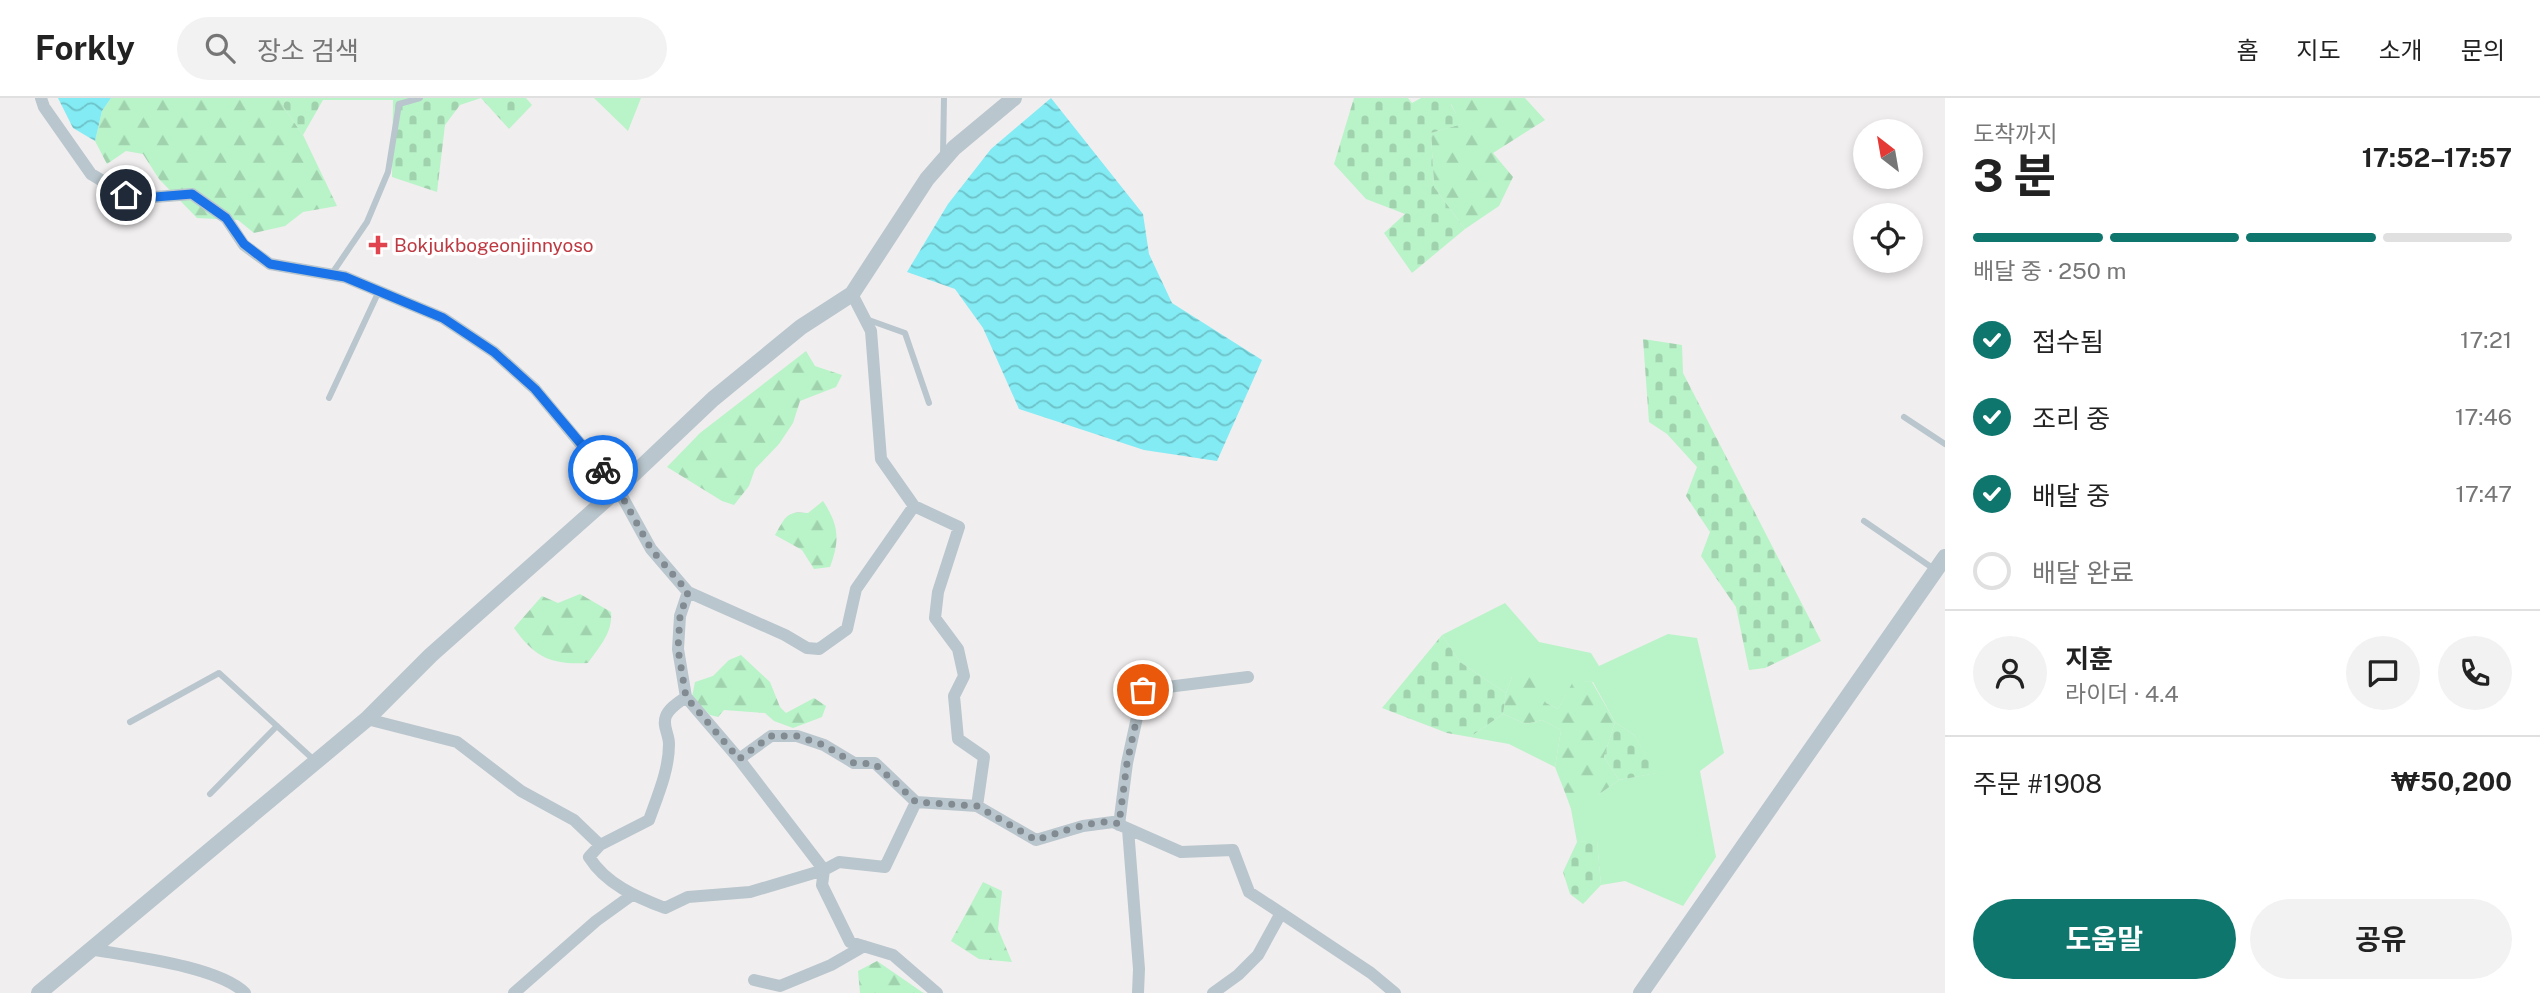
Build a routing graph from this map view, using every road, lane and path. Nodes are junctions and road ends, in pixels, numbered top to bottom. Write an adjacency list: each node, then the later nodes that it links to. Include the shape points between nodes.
1 (41, 98): 6 (street, via 92,174 114,188 126,195 192,194 226,218 244,244 270,264)
2 (420, 98): 6 (lane, via 399,104 388,172 367,222)
3 (944, 98): 5 (lane)
4 (1014, 98): 5 (street)
5 (943, 161): 8 (street)
6 (331, 275): 7 (street)
7 (379, 291): 10 (lane); 14 (street, via 443,318 494,352 535,389)
8 (852, 294): 9 (street); 14 (street, via 801,327 713,399)
9 (864, 318): 11 (lane, via 905,333); 15 (street, via 871,331 881,459)
10 (329, 398)
11 (929, 403)
12 (1904, 417): 13 (lane)
13 (1945, 444)
14 (618, 489): 18 (street, via 651,549); 21 (street, via 431,655)
15 (914, 506): 18 (street, via 856,589 847,629 819,649 807,648); 28 (street, via 959,527 938,592 936,618 958,649 964,676 954,696 958,739 984,757)
16 (1864, 521): 17 (lane)
17 (1940, 563): 44 (street)
18 (688, 592): 20 (street, via 680,616 678,649)
19 (1248, 677): 29 (street, via 1143,690 1127,763)
20 (686, 697): 24 (street); 30 (street, via 666,716 666,769 649,820)
21 (367, 719): 25 (street); 30 (street, via 457,742 521,791 574,820)
22 (130, 722): 23 (lane, via 219,673)
23 (277, 726): 25 (lane); 26 (lane)
24 (739, 759): 27 (street, via 771,736 797,736 854,763 875,764); 31 (street)
25 (315, 761): 35 (street)
26 (210, 794)
27 (916, 802): 28 (street); 31 (street, via 885,867 839,862)
28 (977, 806): 29 (street, via 1036,840 1083,826 1113,822)
29 (1124, 827): 33 (street, via 1181,852 1233,850 1249,891); 41 (street)
30 (600, 845): 32 (street, via 589,857 598,871)
31 (824, 870): 32 (street, via 750,892 688,897 665,908); 34 (street, via 822,885 850,942)
32 (632, 895): 39 (street)
33 (1281, 913): 42 (street, via 1258,955); 43 (street)
34 (864, 946): 36 (street, via 780,986); 40 (street, via 893,955)
35 (90, 949): 37 (street); 38 (street, via 178,964 236,984)
36 (754, 980)
37 (38, 993)
38 (245, 993)
39 (514, 993)
40 (937, 993)
41 (1138, 993)
42 (1213, 993)
43 (1395, 993)
44 (1641, 993)

